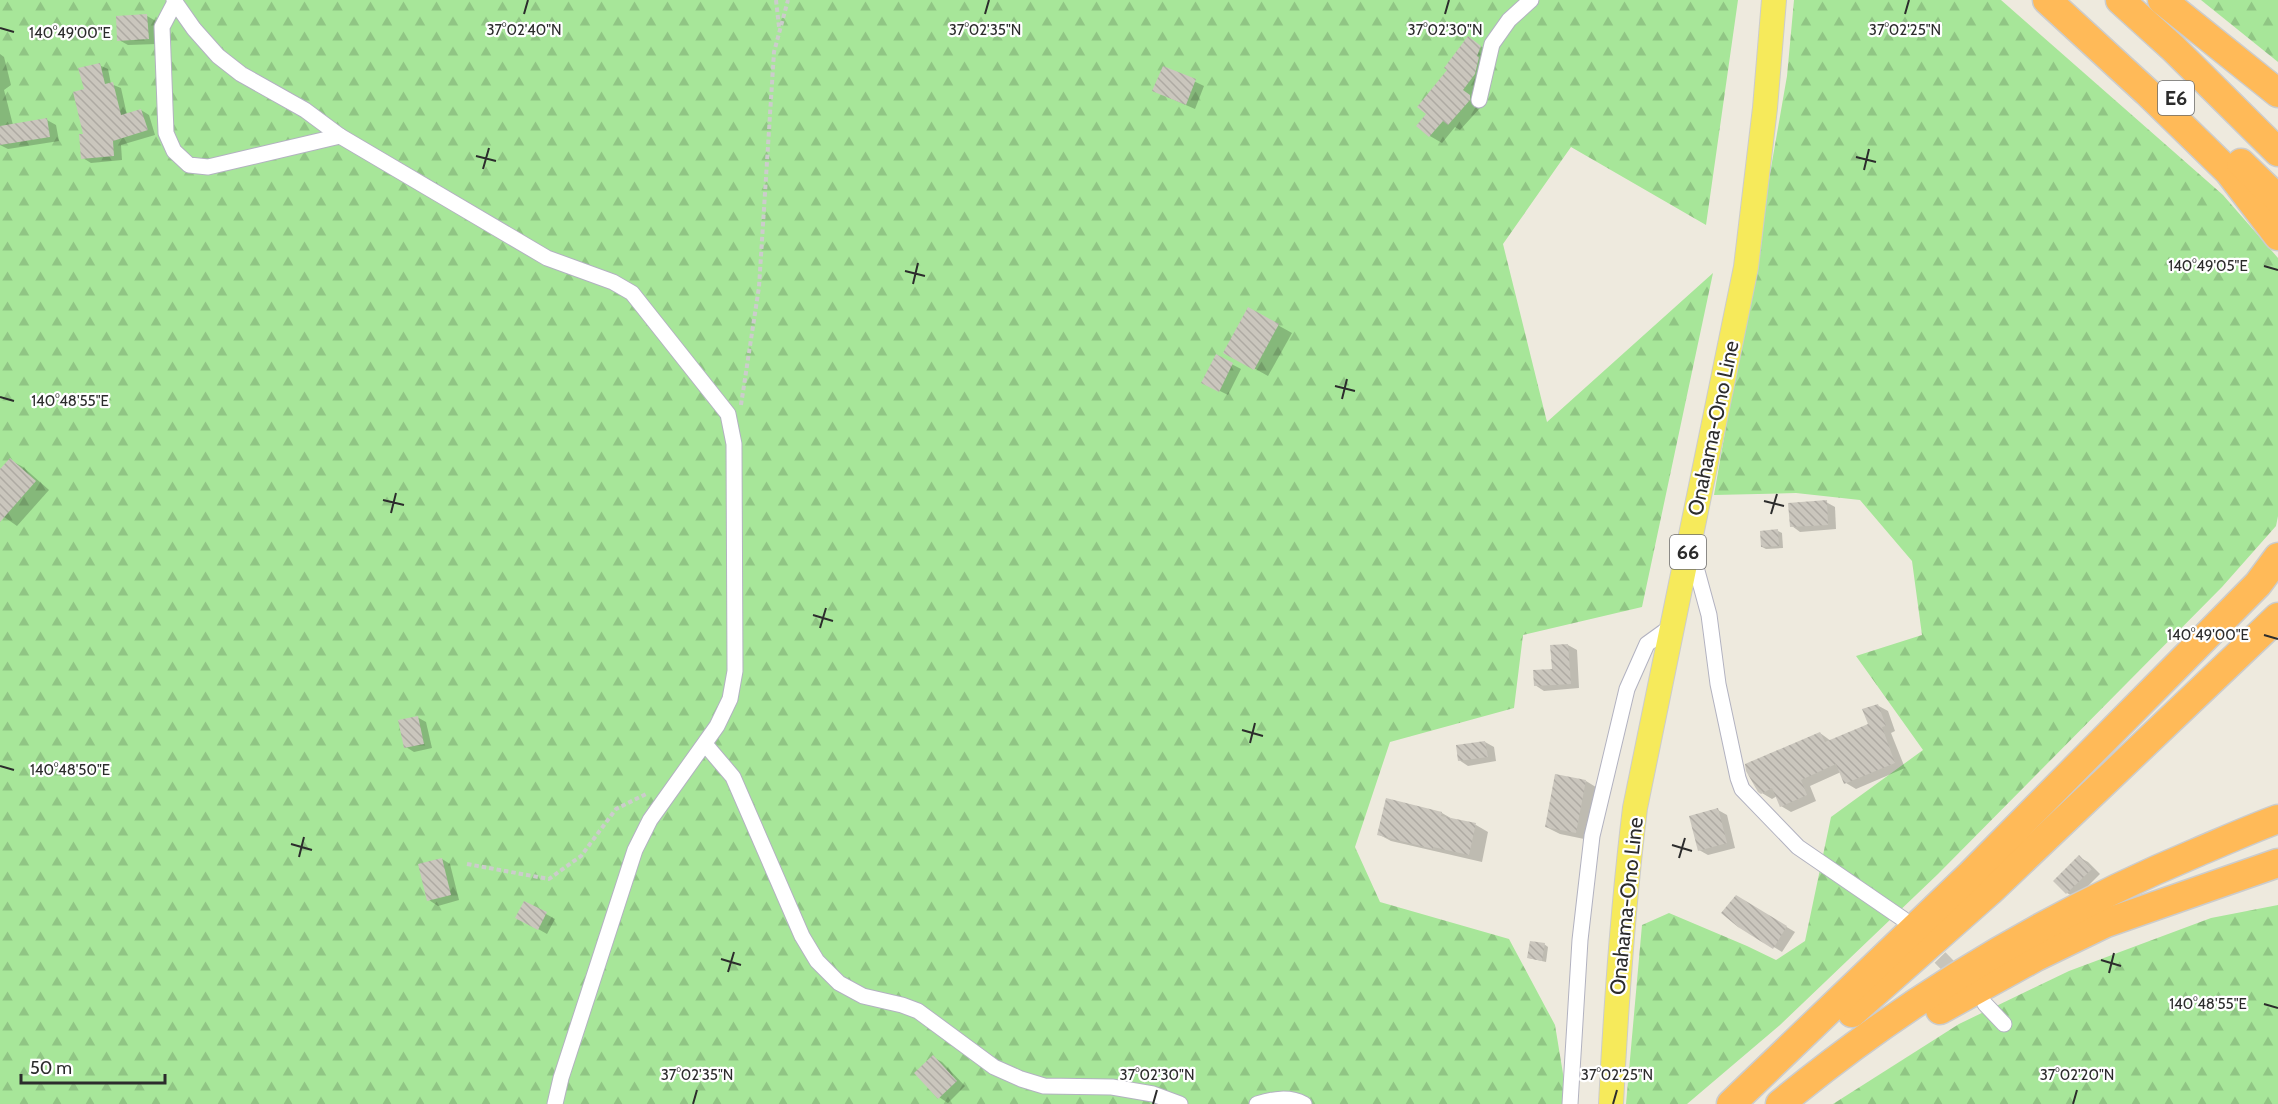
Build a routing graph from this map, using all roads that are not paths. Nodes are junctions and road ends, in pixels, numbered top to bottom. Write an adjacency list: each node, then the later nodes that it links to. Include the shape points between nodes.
1 (1531, 0): 9 (street, via 1509,20 1492,44)
2 (1774, 0): 14 (main road, Onahama-Ono Line / 66, via 1746,267)
3 (2047, 0): 13 (highway, via 2229,172)
4 (2071, 0): 12 (highway, E6)
5 (2120, 0): 11 (highway, E6)
6 (2163, 0): 8 (highway)
7 (175, 1): 10 (street, via 218,56); 10 (street, via 162,27 166,133 174,151 189,165 208,167)
8 (2278, 93)
9 (1479, 100)
10 (340, 136): 18 (street, via 547,258 632,292 728,414 734,444 735,671 730,699)
11 (2278, 152)
12 (2278, 200)
13 (2278, 236)
14 (1689, 543): 17 (main road, Onahama-Ono Line / 66); 21 (street, via 1709,615 1719,684 1742,789 1798,847)
15 (2278, 557): 30 (highway, via 2258,584 1971,874)
16 (2278, 617): 31 (highway, via 1990,891)
17 (1672, 626): 28 (street, via 1647,644 1627,689 1592,836 1580,940); 29 (main road, Onahama-Ono Line / 66, via 1635,808 1616,995)
18 (705, 744): 24 (street, via 650,820 635,850); 25 (street, via 733,777 802,936 817,961 839,982 863,996 918,1011 994,1067 1021,1079 1044,1086 1112,1087 1153,1094)
19 (2278, 819): 32 (highway, via 2142,875 2025,935 1874,1032)
20 (2278, 863): 33 (highway, via 2106,923 2036,957 1949,1004)
21 (1903, 919)
22 (1985, 1004): 23 (street)
23 (2004, 1024)
24 (555, 1104)
25 (1180, 1104)
26 (1257, 1104): 27 (street, via 1274,1099)
27 (1304, 1104)
28 (1570, 1104)
29 (1611, 1104)
30 (1731, 1104)
31 (1749, 1104)
32 (1780, 1104)
33 (1800, 1104)

